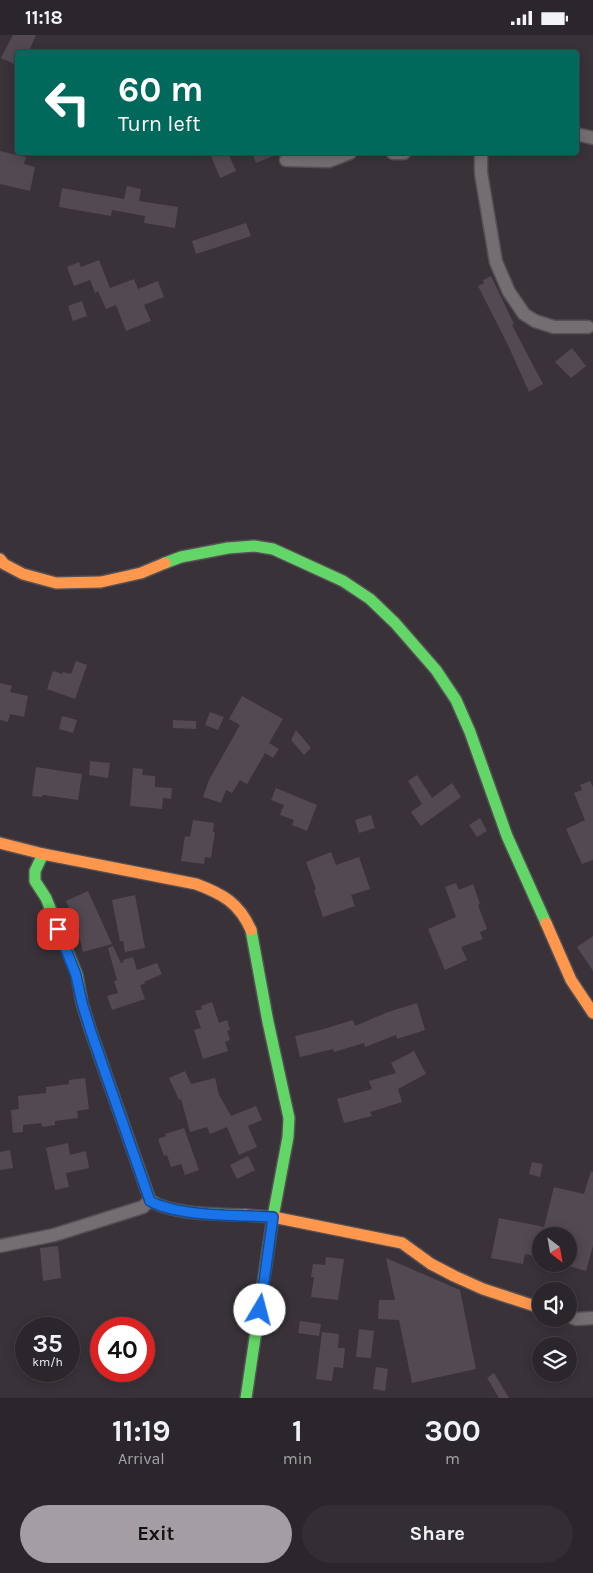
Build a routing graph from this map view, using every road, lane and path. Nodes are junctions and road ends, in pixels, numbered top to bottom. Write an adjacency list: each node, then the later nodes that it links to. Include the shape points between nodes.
1 (579, 135): 2 (street)
2 (593, 137)
3 (345, 155): 5 (street, via 329,161)
4 (481, 155): 6 (street, via 496,262 510,292 524,314 535,321 554,327)
5 (286, 160)
6 (588, 327)
7 (0, 559): 10 (street, via 23,574 56,583 101,582 141,573 181,557 254,546 273,549 306,563 370,599 436,670 456,700 507,836 571,980)
8 (0, 843): 9 (street)
9 (43, 854): 11 (street, via 35,871 35,881 46,898 76,975 91,1032); 12 (street, via 196,884 232,902 246,919 252,929 289,1118)
10 (593, 1013)
11 (150, 1201): 12 (street, via 200,1213); 13 (street, via 144,1207 86,1226)
12 (273, 1217): 14 (street, via 402,1243 454,1276); 17 (street)
13 (0, 1246)
14 (532, 1304)
15 (593, 1318): 16 (street)
16 (577, 1319)
17 (246, 1398)

